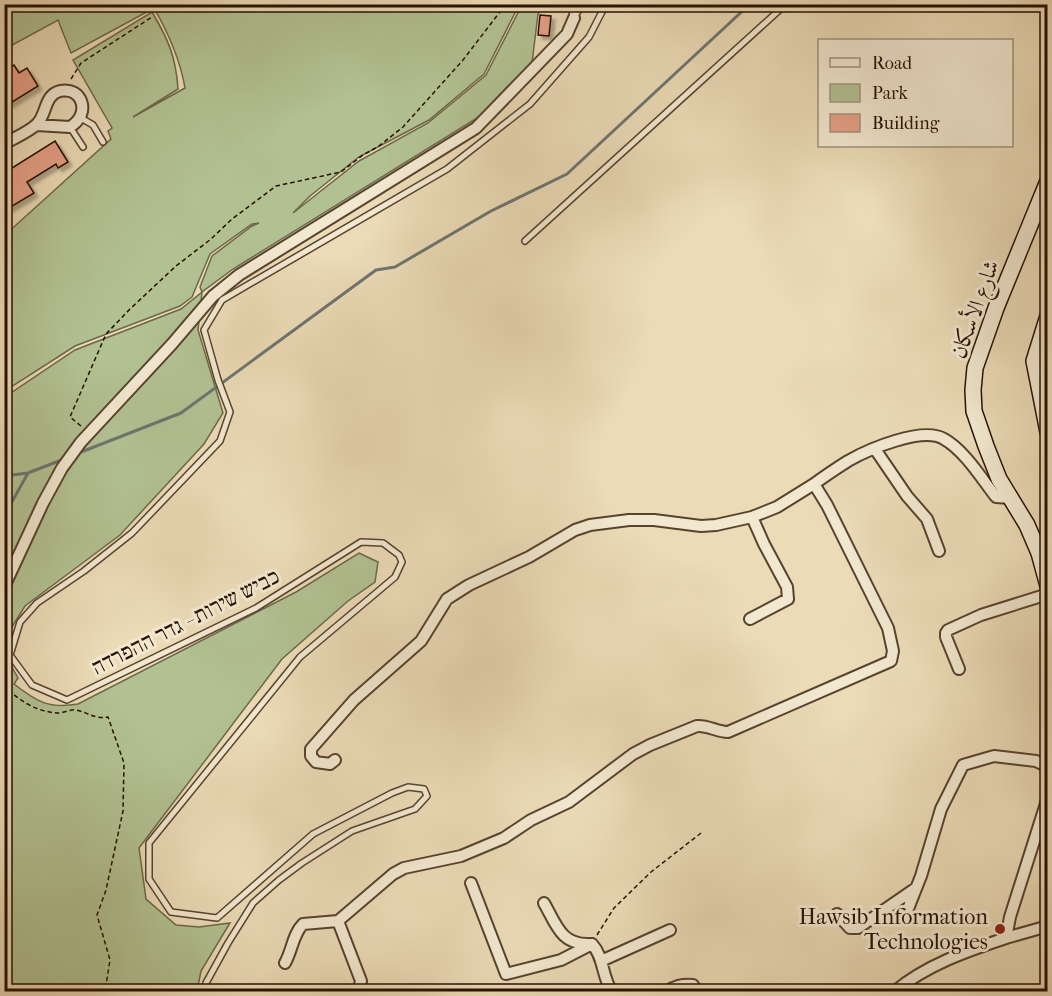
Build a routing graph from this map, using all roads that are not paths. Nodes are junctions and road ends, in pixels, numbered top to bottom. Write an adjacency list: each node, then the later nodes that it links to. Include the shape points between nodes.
1 (570, 4): 5 (lane)
2 (582, 4): 5 (lane)
3 (606, 4): 41 (lane, כביש שירות - גדר ההפרדה, via 589,37 530,104 447,169 222,300 204,330 230,412 220,441 132,533 37,603 20,622 10,655 32,685 67,700 256,608 361,542 383,543 399,555 402,562 395,577 300,657 149,843 149,879 171,912 217,918 313,834 408,787 424,789 427,796 415,809 352,831 270,888 246,913)
4 (786, 4): 13 (lane)
5 (574, 18): 21 (street, via 567,34 476,128 239,275 213,296 62,468)
6 (81, 118): 7 (street, via 81,100 65,90 53,94); 8 (street); 9 (lane, via 93,125)
7 (36, 125): 8 (street); 10 (street)
8 (70, 127): 11 (lane)
9 (103, 142)
10 (4, 144)
11 (83, 147)
12 (1047, 181): 18 (street, شارع الأسكان, via 975,368 975,411 999,479)
13 (525, 241)
14 (1047, 316): 15 (street, via 1034,361)
15 (1047, 432)
16 (875, 449): 17 (street, via 849,460); 18 (street, via 922,435 944,438 996,497); 20 (street, via 927,519)
17 (814, 484): 19 (street); 34 (street, via 888,628 891,661 729,732 697,726 650,745 569,802 504,838 461,856 393,874)
18 (1011, 498): 22 (street, شارع الأسكان, via 1027,525)
19 (752, 517): 24 (street, via 787,586 788,599); 26 (street, via 701,526 654,520 590,525 469,585 447,599 421,641 354,700 311,748 316,762 330,764)
20 (939, 551)
21 (4, 586)
22 (1047, 586)
23 (1047, 594): 25 (street, via 948,630 946,637)
24 (750, 618)
25 (959, 669)
26 (335, 760)
27 (1047, 767): 30 (street, via 1036,761 994,756 963,765 941,809)
28 (1047, 797): 37 (street)
29 (471, 883): 38 (street, via 506,974 561,960)
30 (916, 887): 32 (street, via 858,928 850,928); 33 (street)
31 (544, 903): 38 (street, via 567,940)
32 (837, 914)
33 (904, 919)
34 (338, 921): 40 (street, via 303,924); 42 (street, via 361,981)
35 (1047, 926): 37 (street)
36 (670, 930): 39 (street)
37 (1006, 938): 46 (street, via 910,978)
38 (592, 944): 39 (street)
39 (601, 962): 43 (street)
40 (285, 963)
41 (204, 992)
42 (358, 992)
43 (612, 992)
44 (666, 992): 45 (street, via 684,984 693,985)
45 (691, 992)
46 (894, 992)

